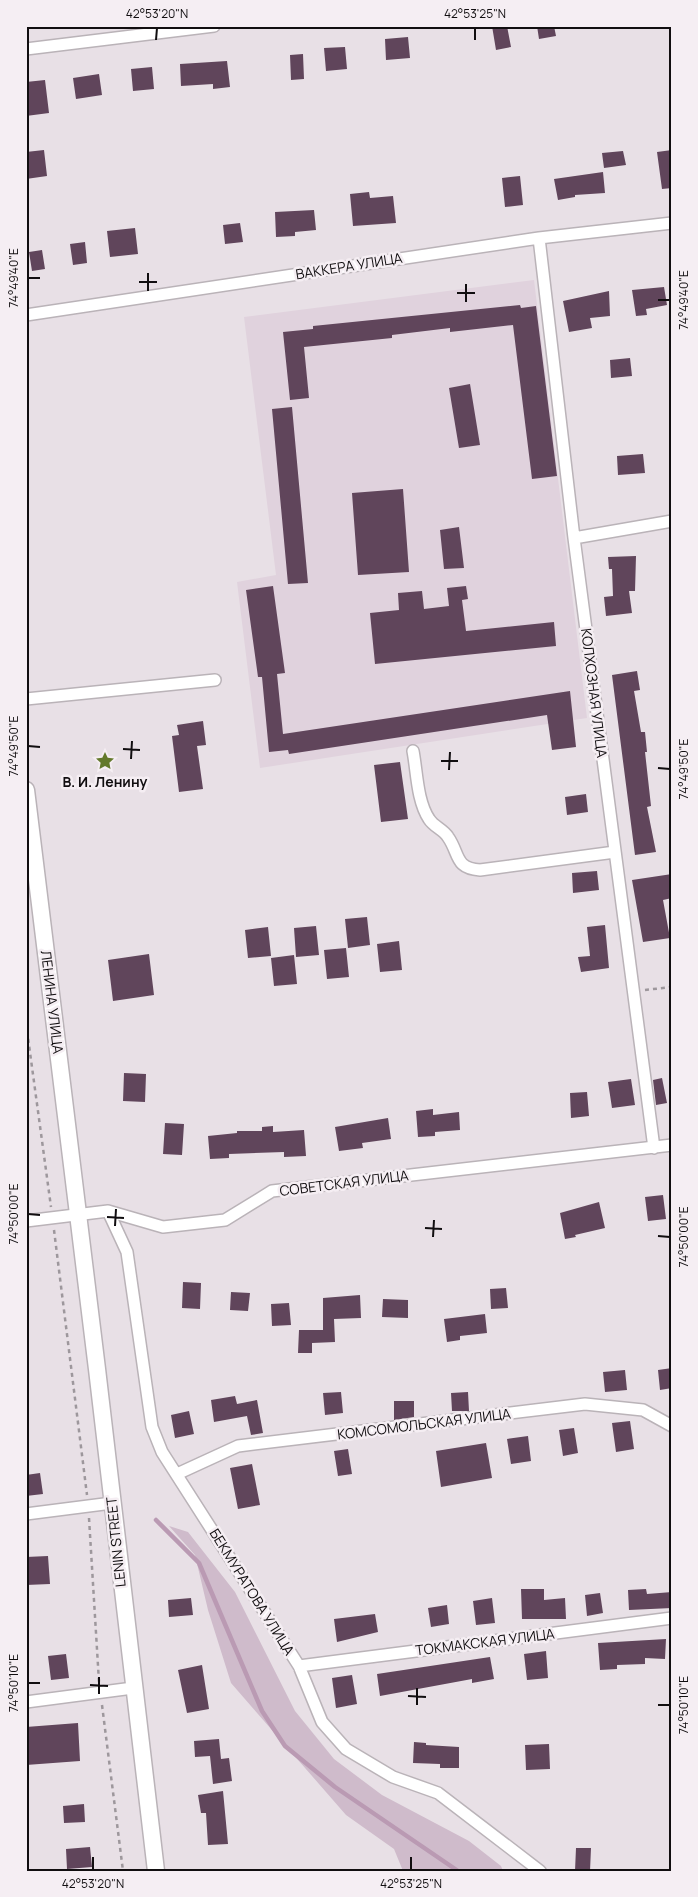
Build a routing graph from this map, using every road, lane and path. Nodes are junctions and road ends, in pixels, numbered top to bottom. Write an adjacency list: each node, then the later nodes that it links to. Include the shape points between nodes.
1 (214, 26): 2 (street)
2 (26, 48)
3 (672, 223): 4 (street, ВАККЕРА УЛИЦА)
4 (539, 238): 5 (street, ВАККЕРА УЛИЦА); 7 (street, КОЛХОЗНАЯ УЛИЦА)
5 (26, 315)
6 (672, 521): 7 (street)
7 (574, 538): 13 (street, КОЛХОЗНАЯ УЛИЦА)
8 (215, 680): 9 (street)
9 (26, 699)
10 (412, 751): 13 (street, via 424,809 434,825 450,839 460,863 468,869)
11 (26, 790): 12 (main road, ЛЕНИНА УЛИЦА)
12 (28, 816): 20 (main road, ЛЕНИНА УЛИЦА)
13 (615, 852): 15 (street, КОЛХОЗНАЯ УЛИЦА)
14 (672, 987): 15 (path)
15 (634, 992): 18 (street, КОЛХОЗНАЯ УЛИЦА)
16 (26, 1023): 21 (path)
17 (672, 1145): 18 (street, СОВЕТСКАЯ УЛИЦА)
18 (654, 1148): 19 (street, СОВЕТСКАЯ УЛИЦА, via 272,1191 225,1220 163,1227)
19 (108, 1211): 20 (street, СОВЕТСКАЯ УЛИЦА); 24 (street, БЕКМУРАТОВА УЛИЦА, via 127,1252 152,1427 162,1452)
20 (78, 1213): 21 (street, СОВЕТСКАЯ УЛИЦА); 25 (main road, LENIN STREET)
21 (52, 1217): 22 (street, СОВЕТСКАЯ УЛИЦА); 26 (path)
22 (26, 1221)
23 (672, 1426): 24 (street, КОМСОМОЛЬСКАЯ УЛИЦА, via 643,1410 585,1404 238,1446)
24 (177, 1474): 29 (street, БЕКМУРАТОВА УЛИЦА)
25 (112, 1503): 26 (street); 30 (main road, LENIN STREET)
26 (88, 1506): 27 (street); 31 (path)
27 (26, 1514)
28 (672, 1618): 29 (street, ТОКМАКСКАЯ УЛИЦА)
29 (299, 1666): 35 (street, БЕКМУРАТОВА УЛИЦА, via 322,1722 346,1749 393,1777 438,1793)
30 (133, 1688): 31 (street); 34 (main road, LENIN STREET)
31 (100, 1693): 32 (street); 33 (path)
32 (26, 1702)
33 (123, 1871)
34 (156, 1871)
35 (540, 1871)

